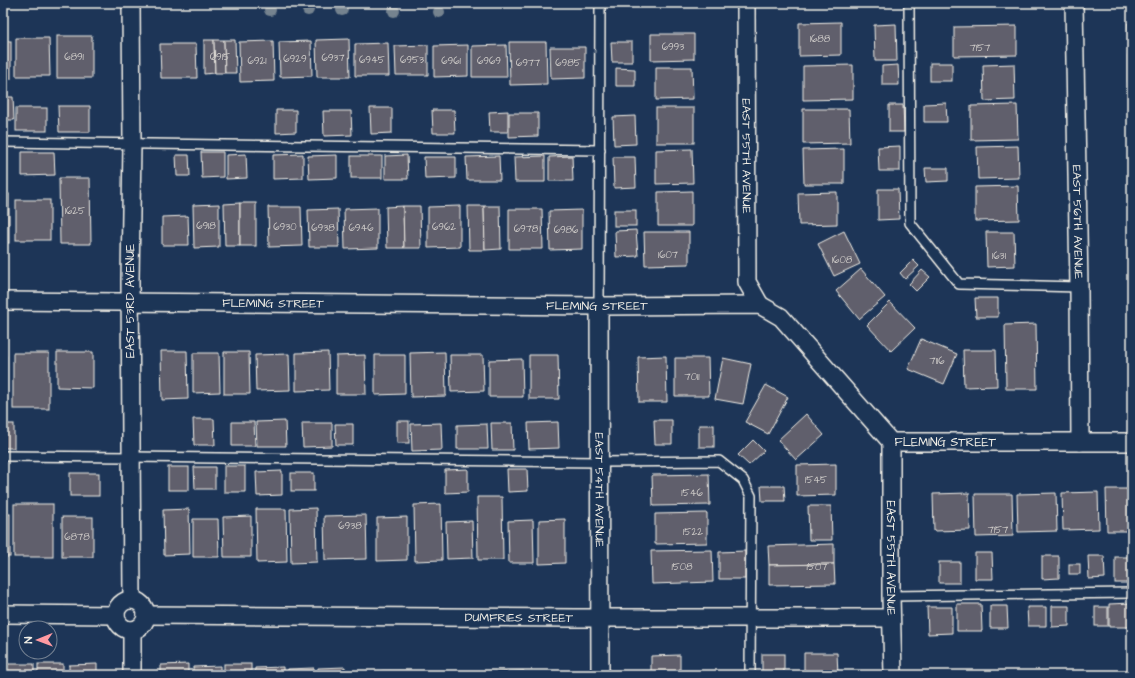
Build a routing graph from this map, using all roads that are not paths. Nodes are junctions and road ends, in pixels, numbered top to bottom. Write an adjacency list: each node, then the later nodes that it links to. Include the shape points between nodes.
1 (131, 3): 7 (street, EAST 53RD AVENUE)
2 (600, 3): 8 (lane)
3 (746, 3): 12 (street, EAST 55TH AVENUE, via 747,282)
4 (909, 3): 9 (lane, via 910,223 959,284)
5 (1074, 3): 9 (street, EAST 56TH AVENUE)
6 (3, 142): 7 (lane)
7 (132, 144): 8 (lane); 11 (street, EAST 53RD AVENUE)
8 (600, 150): 13 (lane)
9 (1079, 287): 15 (street, EAST 56TH AVENUE)
10 (3, 301): 11 (street, FLEMING STREET)
11 (130, 302): 13 (street, FLEMING STREET); 18 (street, EAST 53RD AVENUE)
12 (760, 305): 13 (street, FLEMING STREET); 14 (street, FLEMING STREET, via 781,316)
13 (599, 306): 19 (street, EAST 54TH AVENUE)
14 (891, 442): 15 (street, FLEMING STREET); 21 (street, EAST 55TH AVENUE)
15 (1080, 442): 16 (street, FLEMING STREET)
16 (1132, 442)
17 (3, 456): 18 (lane)
18 (131, 456): 19 (lane); 22 (street, EAST 53RD AVENUE)
19 (600, 462): 26 (street, EAST 54TH AVENUE); 27 (lane, via 719,461 743,480 751,496)
20 (1132, 593): 21 (lane)
21 (891, 596): 28 (street, EAST 55TH AVENUE)
22 (132, 600): 24 (street, via 127,600 119,606); 25 (street, via 144,606)
23 (3, 614): 24 (street)
24 (116, 615): 29 (street, via 119,624 127,630)
25 (146, 615): 26 (street, DUMFRIES STREET); 29 (street, via 144,624)
26 (600, 618): 27 (street, DUMFRIES STREET); 31 (street, EAST 54TH AVENUE)
27 (751, 618): 28 (street, DUMFRIES STREET); 32 (lane)
28 (891, 618): 33 (street, EAST 55TH AVENUE)
29 (132, 630): 30 (street)
30 (132, 675)
31 (600, 675)
32 (750, 675)
33 (893, 675)

